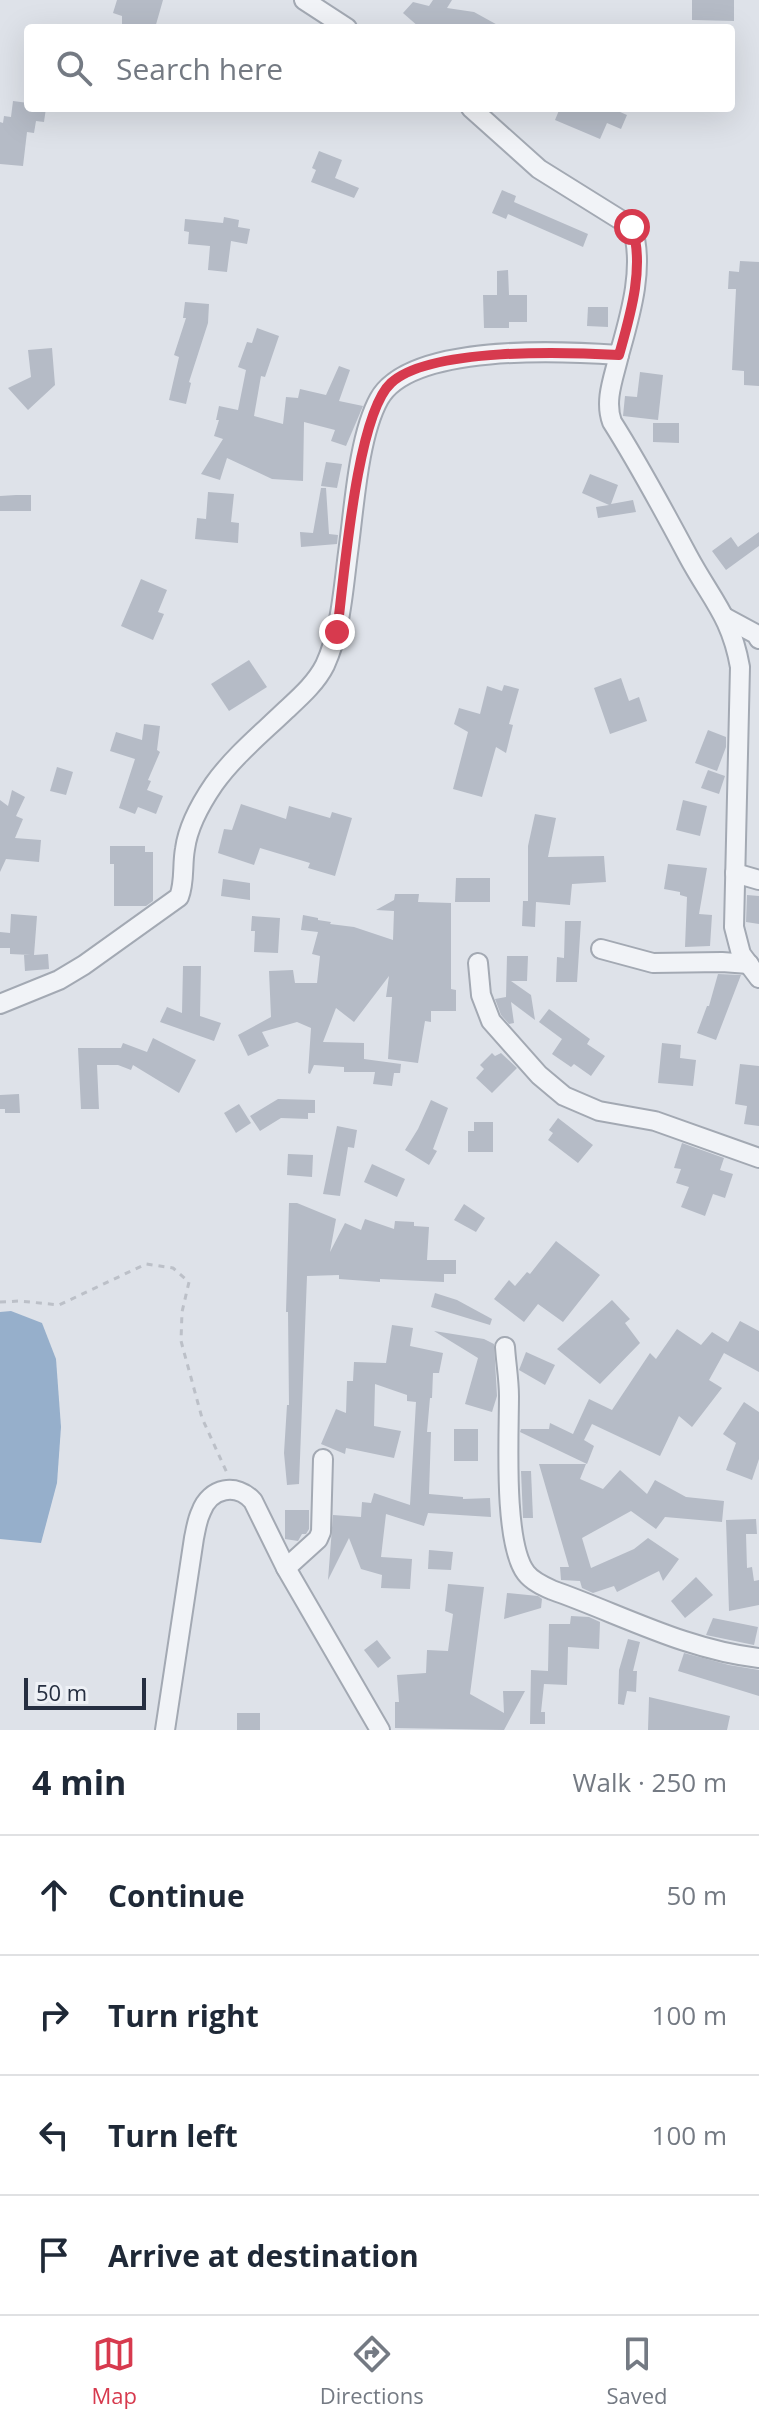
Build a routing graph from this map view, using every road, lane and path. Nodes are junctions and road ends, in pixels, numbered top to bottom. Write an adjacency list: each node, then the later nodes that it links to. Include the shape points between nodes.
1 (304, 0): 2 (street)
2 (341, 24)
3 (475, 112): 4 (street, via 539,169 632,227 637,242 633,299)
4 (619, 355): 5 (street, via 608,410 612,422); 12 (street, via 514,352 434,364 391,383 372,416 360,465 337,632 324,667 310,688 214,784 187,835 179,897 59,980)
5 (726, 618): 6 (street); 7 (street, via 740,667)
6 (759, 639)
7 (735, 873): 8 (street); 11 (street, via 734,927 741,954)
8 (759, 880)
9 (601, 949): 11 (street, via 653,963 722,962)
10 (478, 963): 13 (street, via 481,995 491,1021 564,1096)
11 (754, 971)
12 (0, 1004)
13 (759, 1158)
14 (0, 1302): 17 (path, via 59,1305 146,1264 173,1268 189,1282 181,1341 202,1418)
15 (505, 1347): 19 (street, via 508,1482 525,1573 552,1590 663,1633 718,1652)
16 (323, 1459): 18 (street, via 321,1532)
17 (233, 1488): 18 (street, via 253,1501); 20 (street, via 214,1495 201,1508)
18 (286, 1568): 21 (street)
19 (759, 1658)
20 (165, 1730)
21 (380, 1730)

